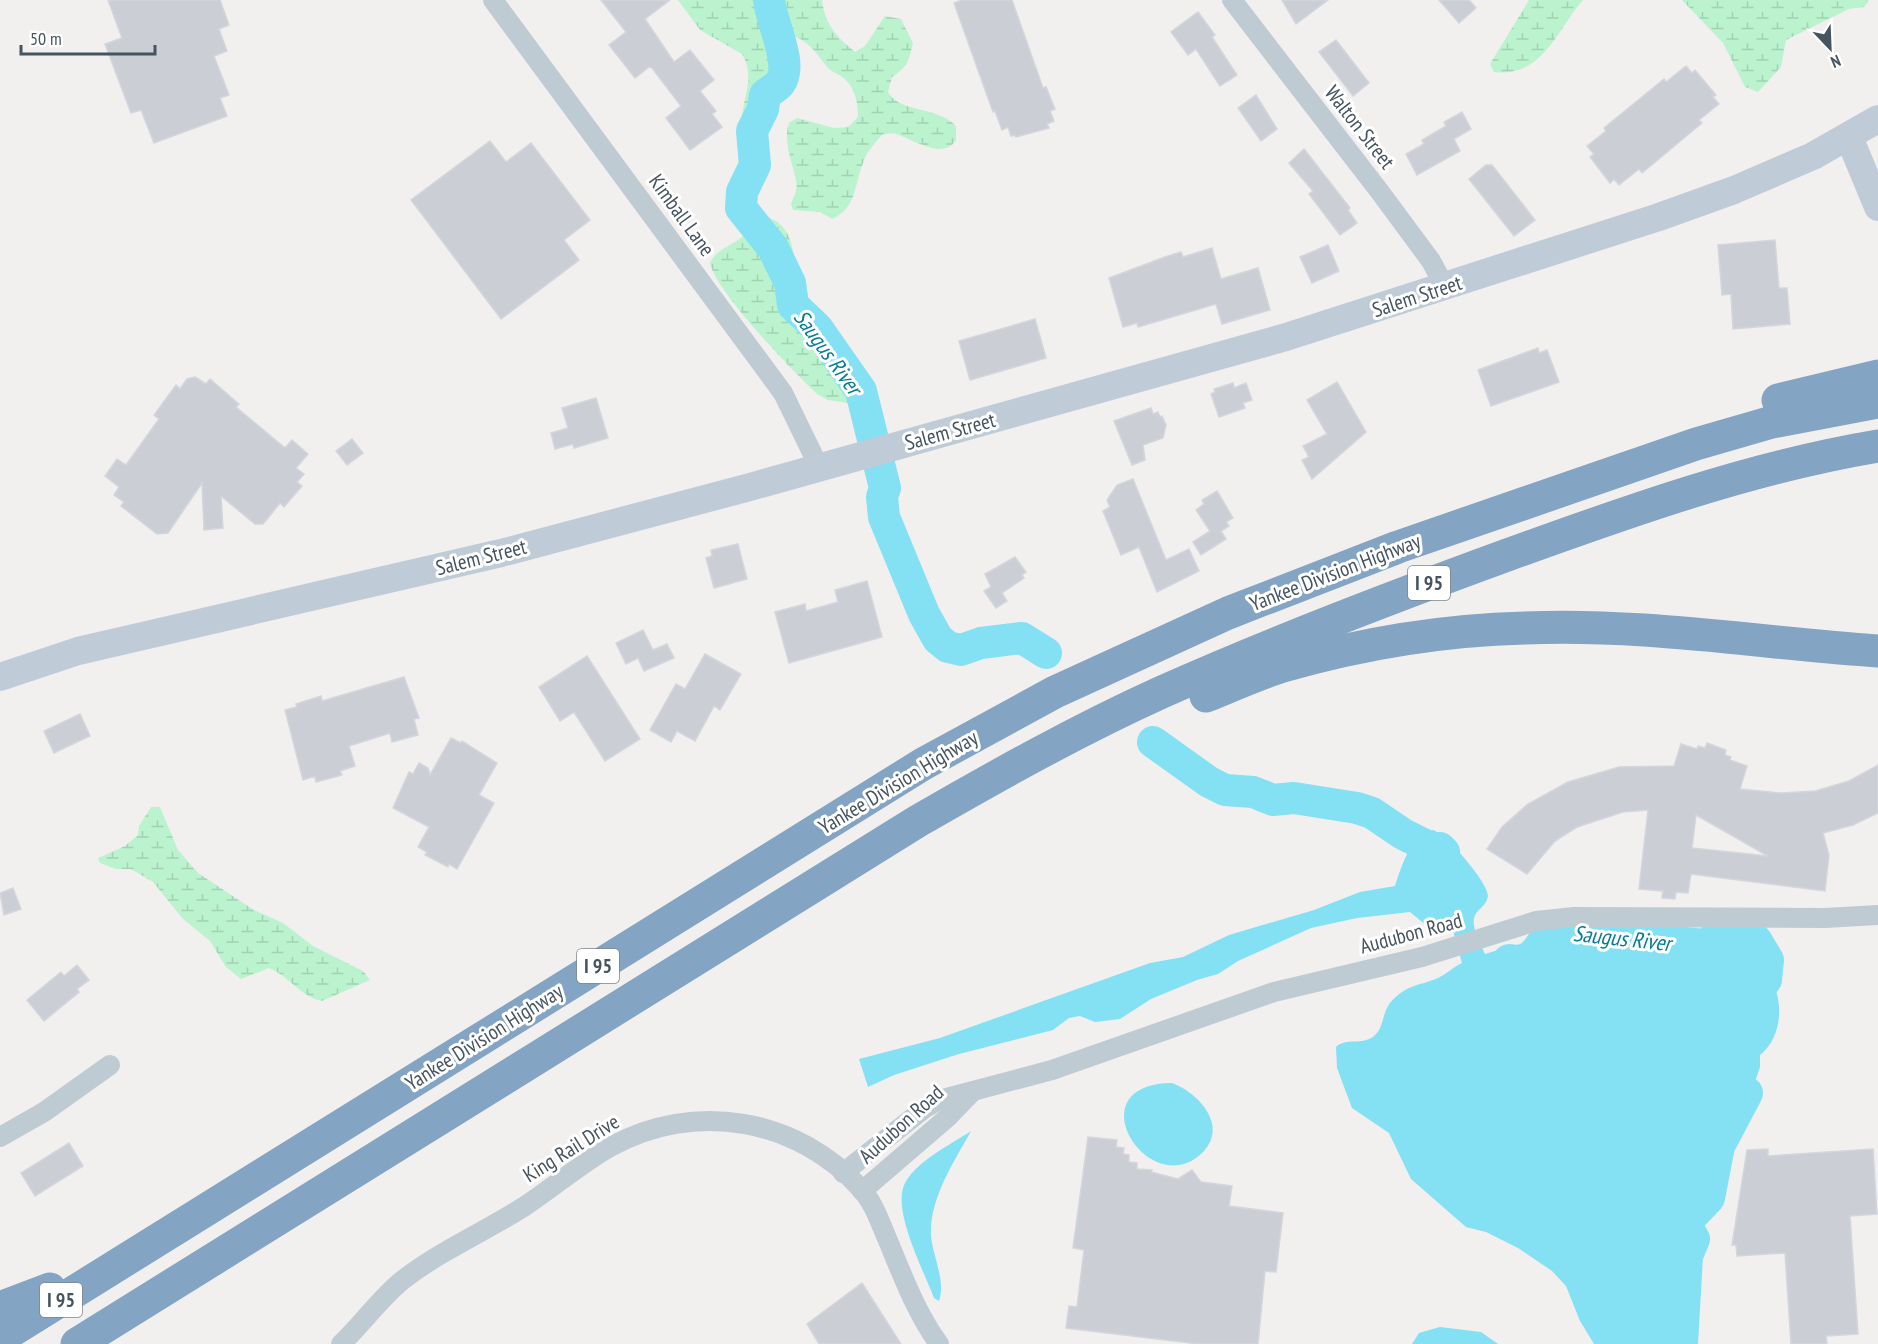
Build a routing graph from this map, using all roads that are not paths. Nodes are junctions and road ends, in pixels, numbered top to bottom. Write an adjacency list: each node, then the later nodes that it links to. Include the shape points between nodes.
1 (493, 0): 10 (street, Kimball Lane, via 783,393)
2 (1232, 0): 6 (street, Walton Street, via 1380,192)
3 (1878, 119): 4 (main road, Salem Street)
4 (1849, 137): 5 (main road); 6 (main road, Salem Street, via 1734,190)
5 (1878, 207)
6 (1445, 286): 10 (main road, Salem Street, via 1286,337)
7 (1878, 376): 11 (highway, via 1803,392 1706,423)
8 (1878, 402): 11 (highway, Yankee Division Highway / I 95, via 1740,431)
9 (1878, 446): 14 (highway, Yankee Division Highway / I 95, via 1802,461 1675,498 1423,586 1179,684)
10 (819, 467): 13 (main road, Salem Street, via 501,553 78,651)
11 (1465, 522): 21 (highway, Yankee Division Highway / I 95, via 1228,614 1055,692 989,728 913,771)
12 (1878, 651): 14 (highway, via 1572,628 1524,627 1415,639 1282,667)
13 (0, 677)
14 (1000, 774): 24 (highway, Yankee Division Highway / I 95, via 725,940)
15 (1878, 915): 17 (street, Audubon Road, via 1574,917 1536,921 1422,957 1274,993 1112,1050)
16 (110, 1065): 18 (street, via 44,1112)
17 (972, 1092): 19 (street, Audubon Road, via 925,1108); 20 (street, Audubon Road)
18 (0, 1137)
19 (843, 1173): 20 (street, King Rail Drive); 25 (street, King Rail Drive, via 800,1142 741,1122 695,1120 656,1128 612,1146 525,1206 403,1279)
20 (862, 1191): 26 (street, King Rail Drive, via 875,1210 918,1308)
21 (122, 1262): 22 (highway); 23 (highway, Yankee Division Highway / I 95)
22 (0, 1308)
23 (0, 1338)
24 (77, 1344)
25 (341, 1344)
26 (939, 1344)

